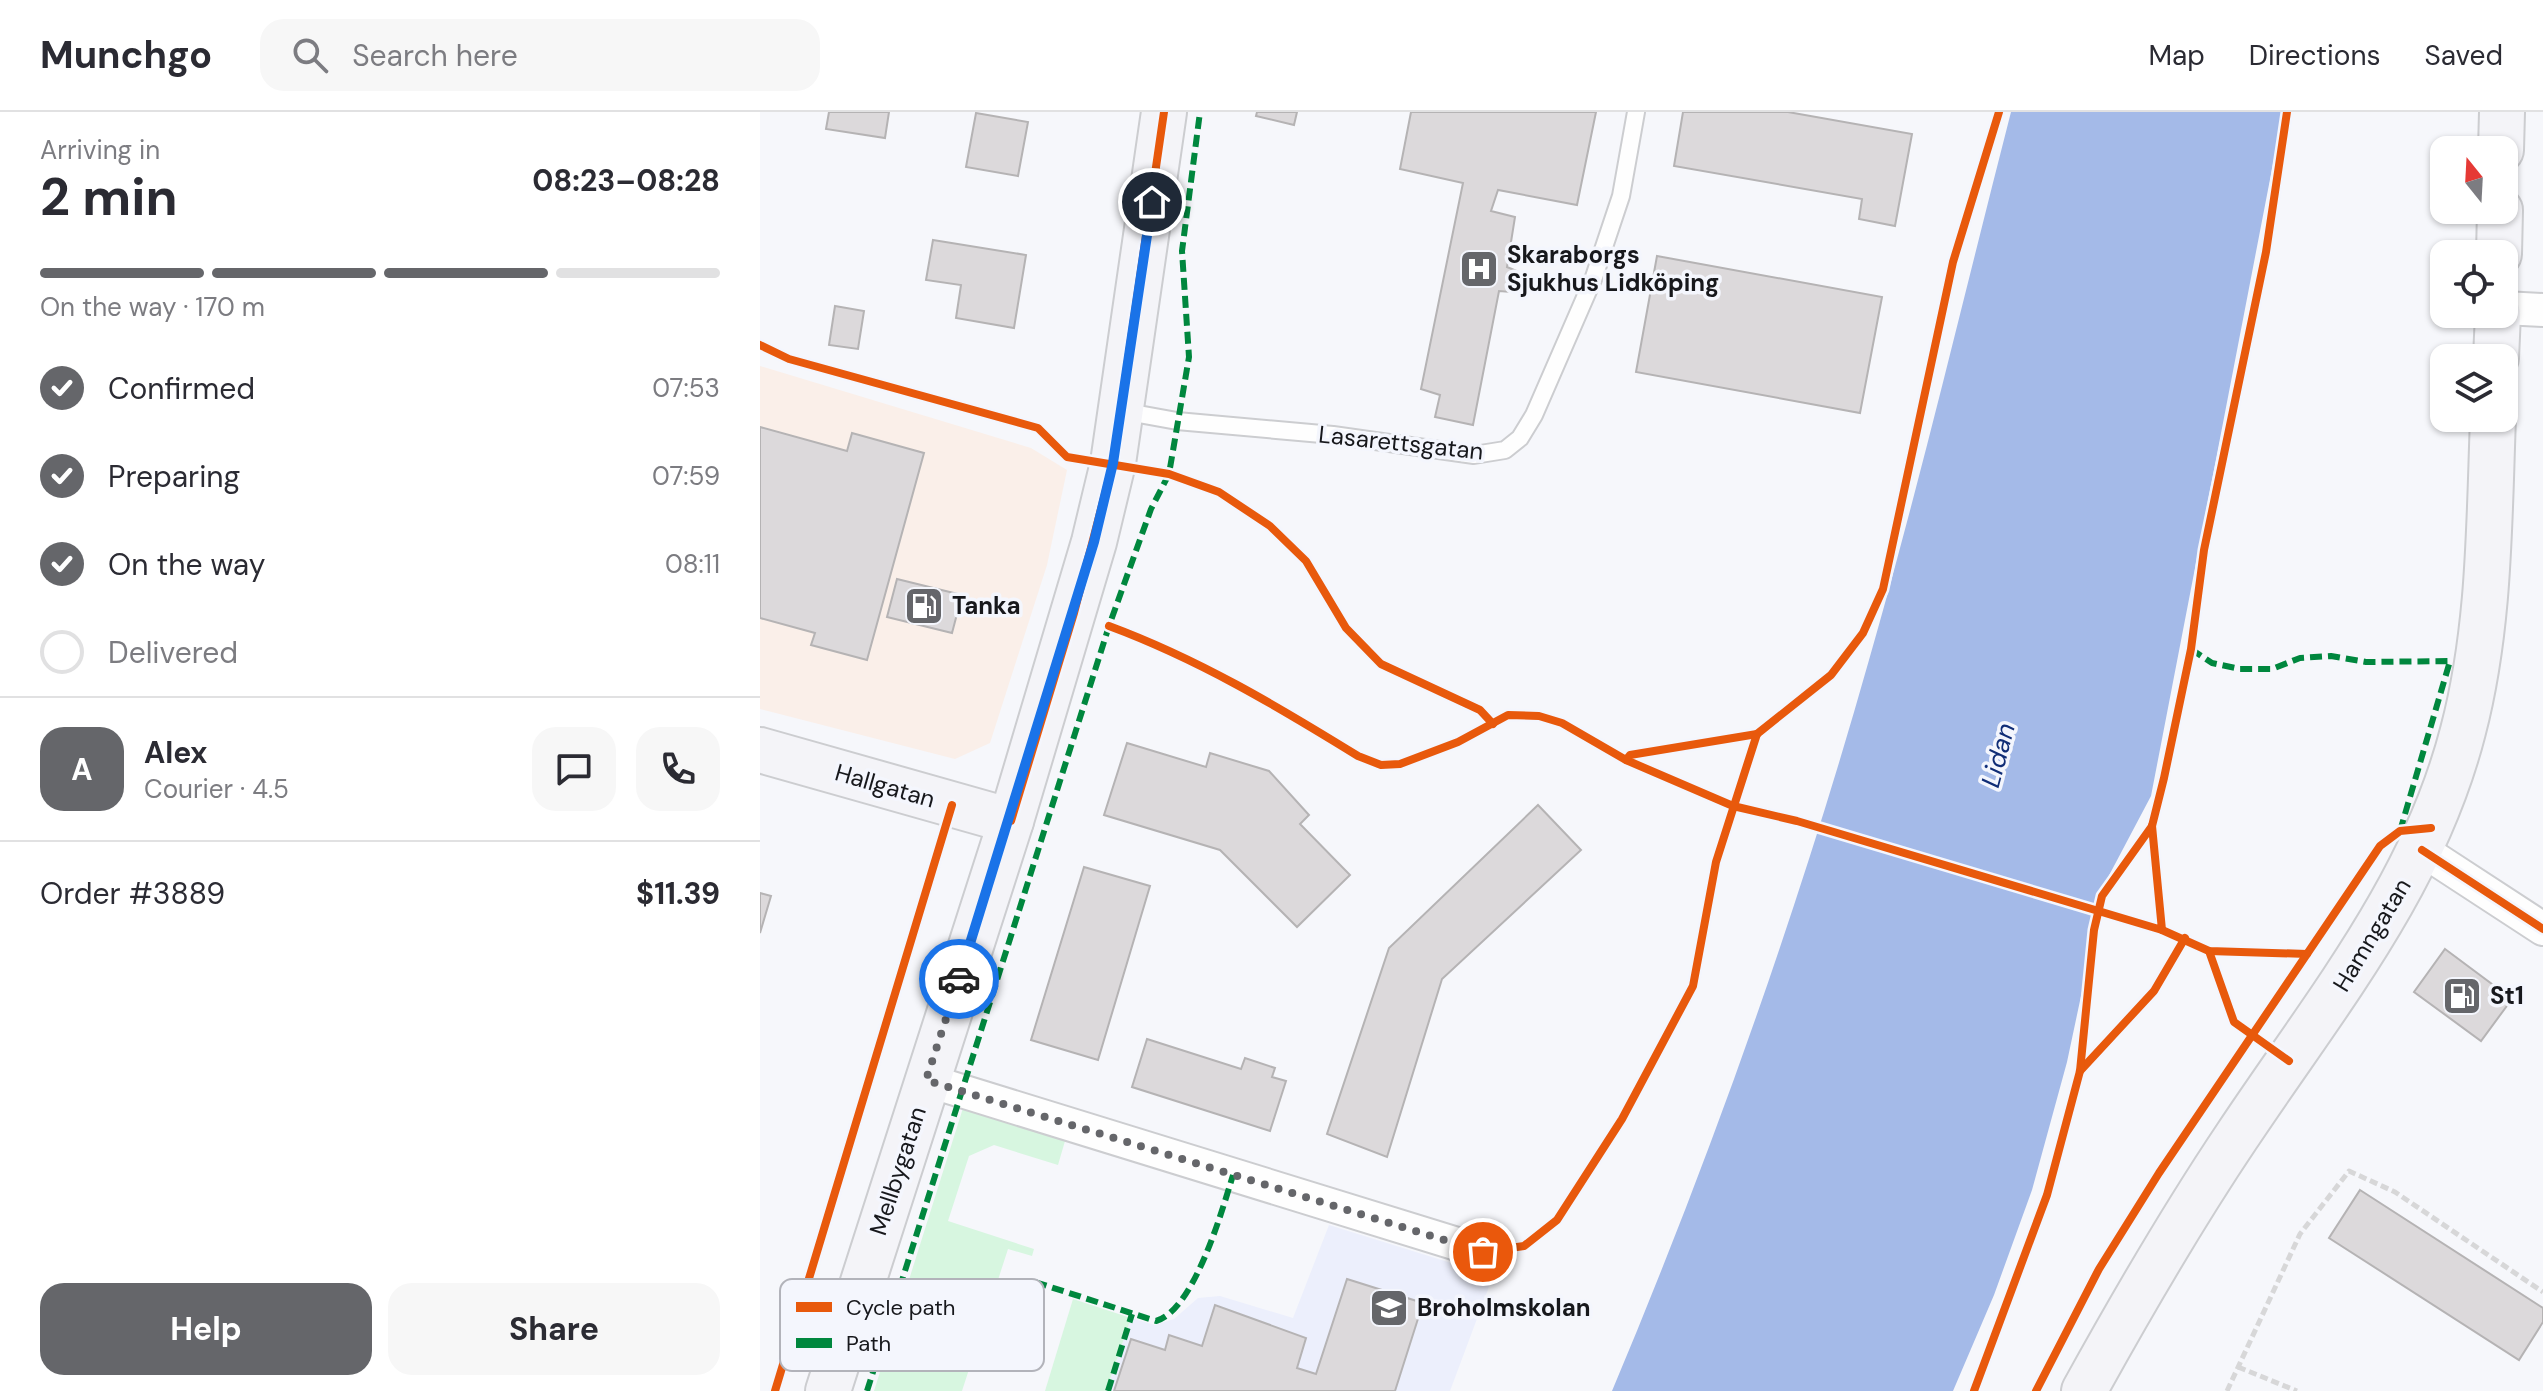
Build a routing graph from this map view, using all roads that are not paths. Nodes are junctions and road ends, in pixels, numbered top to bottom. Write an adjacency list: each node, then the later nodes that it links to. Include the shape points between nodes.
1 (1164, 112): 7 (street, Mellbygatan)
2 (1636, 112): 7 (lane, Lasarettsgatan, via 1621,196 1594,277 1534,415 1505,450 1474,455)
3 (2502, 112): 4 (street)
4 (2501, 136)
5 (2518, 309): 6 (street)
6 (2543, 310)
7 (1121, 411): 10 (street, Mellbygatan, via 1094,542)
8 (2492, 432): 11 (street, Hamngatan, via 2481,652 2463,734)
9 (760, 750): 10 (street, Hallgatan)
10 (1011, 821): 13 (street, Mellbygatan)
11 (2422, 850): 12 (street); 18 (street, Hamngatan, via 2329,1004 2196,1199)
12 (2543, 929)
13 (926, 1080): 14 (street); 15 (street, Mellbygatan)
14 (1483, 1252)
15 (863, 1279)
16 (834, 1371): 17 (street, Mellbygatan)
17 (828, 1391)
18 (2084, 1391)

